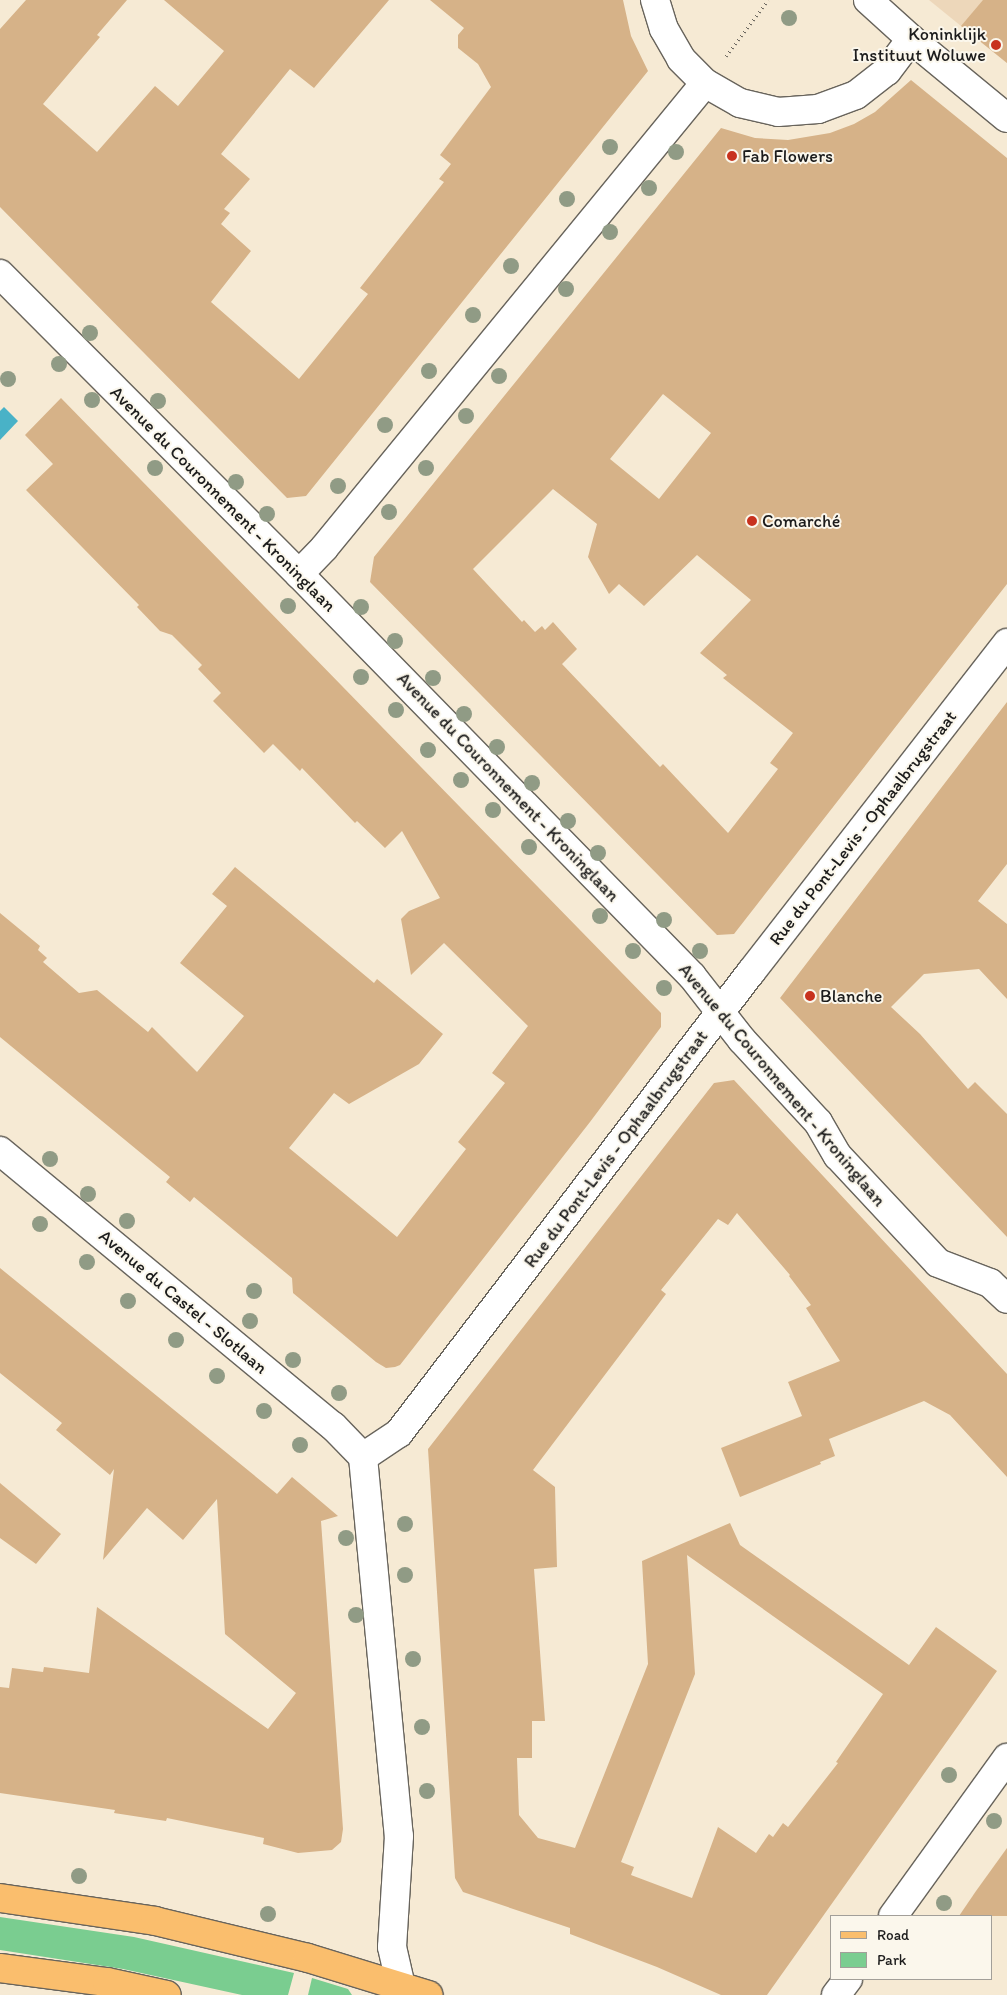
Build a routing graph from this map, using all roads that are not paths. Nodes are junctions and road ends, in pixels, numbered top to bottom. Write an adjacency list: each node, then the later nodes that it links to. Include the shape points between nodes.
1 (656, 0): 4 (street, via 664,29 681,59)
2 (868, 0): 3 (street)
3 (911, 39): 4 (street, via 887,71 856,96 818,109 778,112 740,103); 5 (street)
4 (705, 83): 7 (street, via 324,548)
5 (1007, 118)
6 (0, 274): 7 (street, Avenue du Couronnement - Kroninglaan)
7 (299, 574): 9 (street, Avenue du Couronnement - Kroninglaan, via 692,976)
8 (1007, 643): 9 (street, Rue du Pont-Levis - Ophaalbrugstraat)
9 (720, 1012): 11 (street, Avenue du Couronnement - Kroninglaan, via 818,1122 838,1156 938,1264 990,1283); 12 (street, Rue du Pont-Levis - Ophaalbrugstraat, via 399,1433)
10 (0, 1151): 12 (street, Avenue du Castel - Slotlaan, via 333,1426)
11 (1007, 1299)
12 (363, 1457): 18 (street, via 399,1836 392,1947)
13 (1007, 1758): 15 (street)
14 (0, 1898): 18 (main road, via 156,1921 308,1958)
15 (894, 1915)
16 (0, 1968): 19 (main road, via 107,1982)
17 (847, 1980): 21 (street)
18 (402, 1990): 20 (main road)
19 (167, 1995)
20 (428, 1995)
21 (836, 1995)

